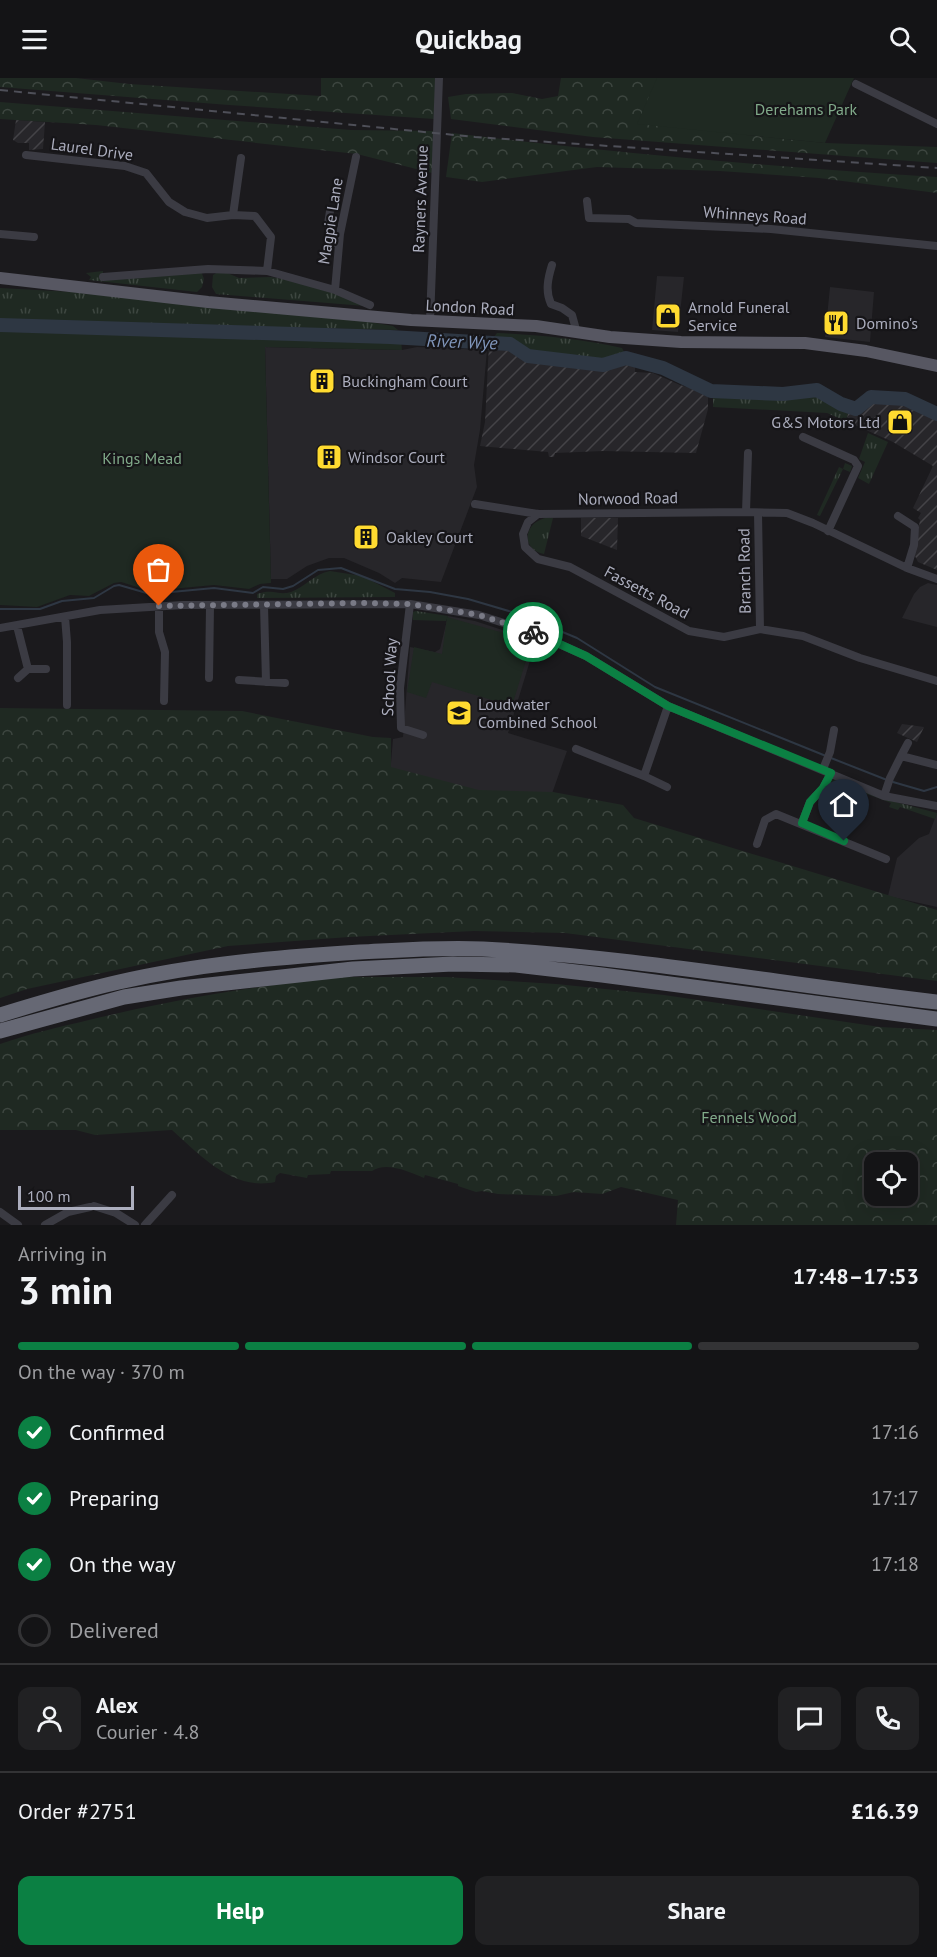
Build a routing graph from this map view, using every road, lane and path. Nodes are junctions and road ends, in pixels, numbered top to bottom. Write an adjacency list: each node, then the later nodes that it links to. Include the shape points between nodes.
1 (440, 78): 19 (street, Rayners Avenue)
2 (856, 84): 3 (street)
3 (937, 124)
4 (26, 155): 9 (street, Laurel Drive, via 125,166 146,173 169,202 185,212 207,219)
5 (356, 156): 17 (street, Magpie Lane)
6 (241, 158): 9 (street)
7 (587, 201): 12 (street, Whinneys Road, via 589,218 771,229)
8 (330, 211): 17 (street, via 328,224 336,236)
9 (233, 214): 14 (street, Laurel Drive, via 255,216 271,237)
10 (0, 234): 11 (street)
11 (34, 237)
12 (937, 246)
13 (552, 265): 20 (street, via 547,296 551,304 572,315)
14 (267, 271): 15 (street, via 208,269); 17 (street)
15 (104, 277)
16 (0, 278): 19 (main road, London Road, via 208,302)
17 (333, 289): 18 (street)
18 (370, 305)
19 (430, 321): 20 (main road, London Road, via 536,326)
20 (577, 333): 21 (main road, London Road, via 681,342 806,343)
21 (937, 366)
22 (803, 437): 29 (street, via 854,460 858,466)
23 (748, 453): 25 (street)
24 (475, 504): 27 (street, Norwood Road)
25 (746, 512): 26 (street, Norwood Road); 27 (street, Norwood Road)
26 (758, 513): 29 (street, Norwood Road, via 782,513); 39 (street, Branch Road)
27 (538, 514): 39 (street, Fassetts Road, via 528,522 523,534 525,548 538,559 570,567 689,632 724,637)
28 (898, 516): 30 (street, via 915,527)
29 (828, 531): 30 (street, Norwood Road)
30 (906, 568): 31 (street, Norwood Road)
31 (937, 579)
32 (410, 604): 33 (street); 50 (street, via 479,615 535,633 586,656); 52 (street, School Way, via 400,688 401,728)
33 (264, 605): 35 (street); 46 (street)
34 (159, 606): 35 (street); 36 (street); 48 (street, via 159,632 165,652)
35 (210, 606): 43 (street)
36 (65, 617): 37 (street); 49 (street)
37 (18, 626): 38 (street); 40 (street)
38 (0, 628)
39 (760, 629): 45 (street, Fassetts Road, via 803,636)
40 (28, 669): 41 (street); 42 (street)
41 (46, 669)
42 (18, 678)
43 (209, 678)
44 (239, 680): 46 (street)
45 (937, 681)
46 (266, 682): 47 (street)
47 (285, 683)
48 (164, 701)
49 (67, 705)
50 (668, 706): 57 (street); 58 (street)
51 (834, 730): 57 (street)
52 (423, 735)
53 (908, 743): 55 (street)
54 (576, 749): 58 (street)
55 (902, 756): 56 (street); 60 (street)
56 (937, 765)
57 (827, 771): 60 (street); 62 (street, via 823,788 810,802)
58 (644, 776): 59 (street)
59 (667, 787)
60 (887, 787): 61 (street)
61 (937, 806)
62 (802, 823): 63 (street, via 776,814 765,820); 64 (street)
63 (757, 844)
64 (886, 859)
65 (937, 1002): 66 (highway, via 568,955 422,949 233,963 162,974)
66 (0, 1015)
67 (937, 1019): 68 (highway, via 516,965 453,964 352,969 181,988 124,997)
68 (0, 1030)
69 (172, 1196): 74 (street)
70 (0, 1212): 71 (street)
71 (18, 1225)
72 (45, 1225): 73 (street, via 68,1212 92,1207 116,1213)
73 (135, 1225)
74 (145, 1225)

